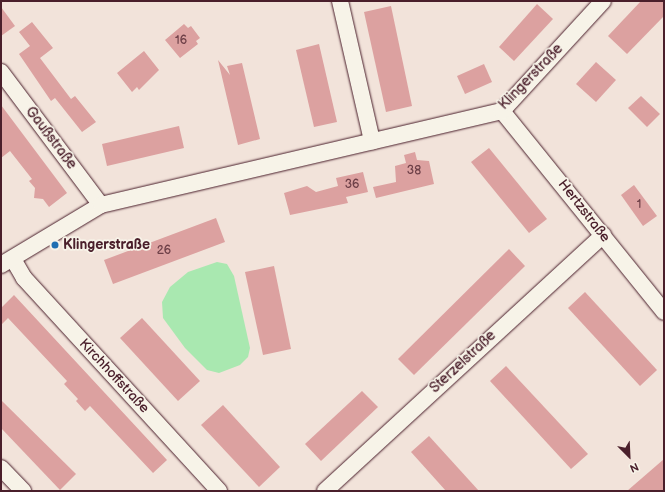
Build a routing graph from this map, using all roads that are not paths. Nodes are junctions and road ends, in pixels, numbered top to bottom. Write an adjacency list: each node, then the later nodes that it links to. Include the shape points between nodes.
1 (340, 1): 5 (street)
2 (603, 1): 4 (street, Klingerstraße)
3 (1, 72): 6 (street, Gaußstraße)
4 (502, 111): 5 (street, Klingerstraße); 7 (street, Hertzstraße)
5 (372, 140): 6 (street, Klingerstraße)
6 (101, 205): 8 (street, Klingerstraße)
7 (603, 235): 9 (street, Hertzstraße); 13 (street, Sterzelstraße)
8 (7, 262): 12 (street, Kirchhoffstraße)
9 (664, 312)
10 (1, 468): 11 (street)
11 (23, 491)
12 (220, 491)
13 (325, 491)

